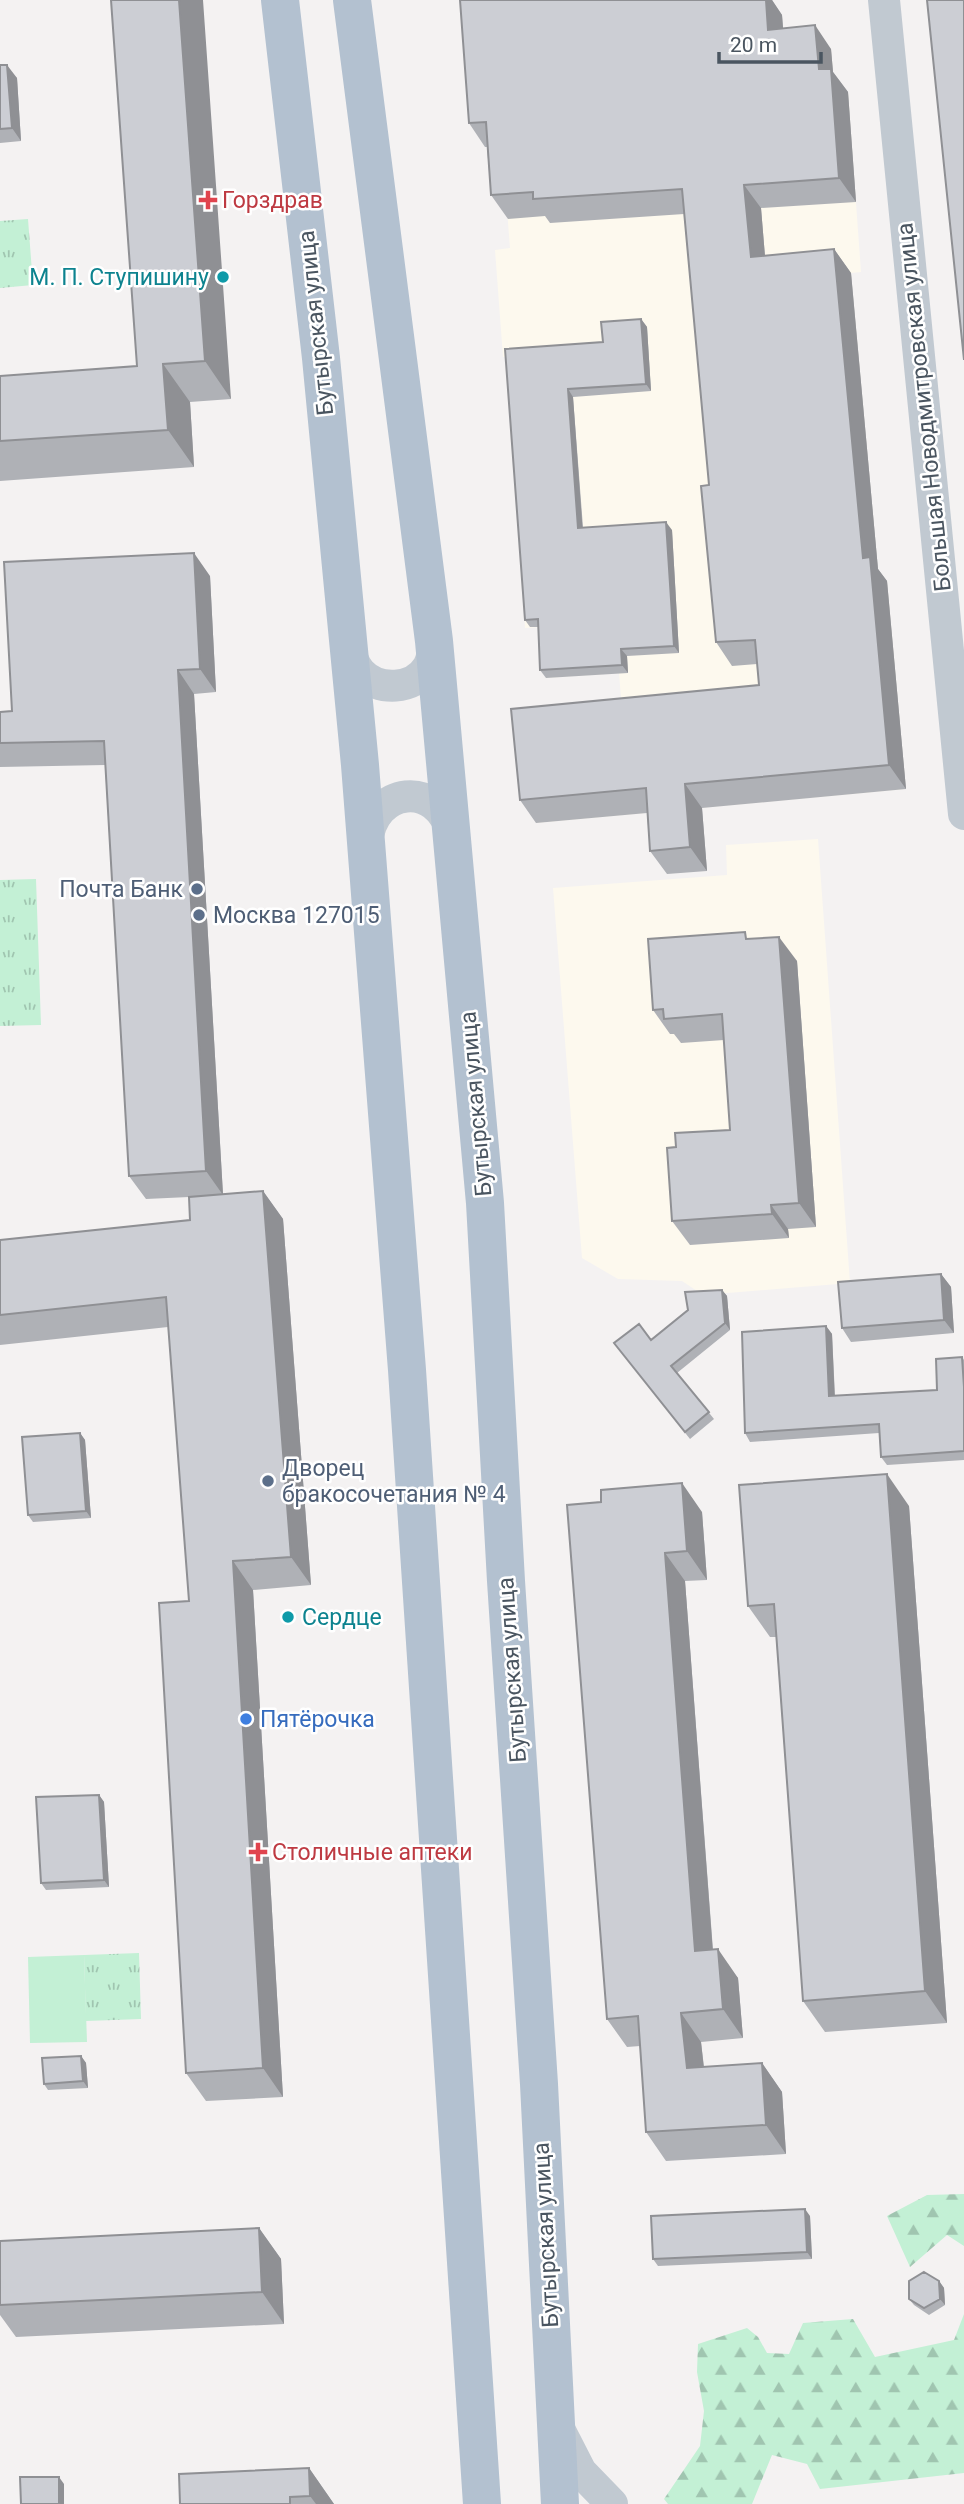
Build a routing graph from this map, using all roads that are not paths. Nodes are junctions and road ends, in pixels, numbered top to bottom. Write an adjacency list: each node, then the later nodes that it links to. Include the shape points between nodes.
1 (280, 0): 5 (main road, Бутырская улица)
2 (352, 0): 4 (main road, Бутырская улица)
3 (884, 0): 6 (street, Большая Новодмитровская улица)
4 (433, 641): 5 (street, Бутырская улица, via 427,668 403,685 381,684 361,674); 7 (main road, Бутырская улица)
5 (349, 647): 8 (main road, Бутырская улица)
6 (964, 814)
7 (452, 836): 8 (street, Бутырская улица, via 449,822 428,800 399,798 374,814); 9 (main road, Бутырская улица, via 485,1203)
8 (367, 843): 10 (main road, Бутырская улица, via 407,1370)
9 (555, 2421): 11 (main road, Бутырская улица); 12 (street, via 581,2472)
10 (482, 2504)
11 (560, 2504)
12 (612, 2504)

